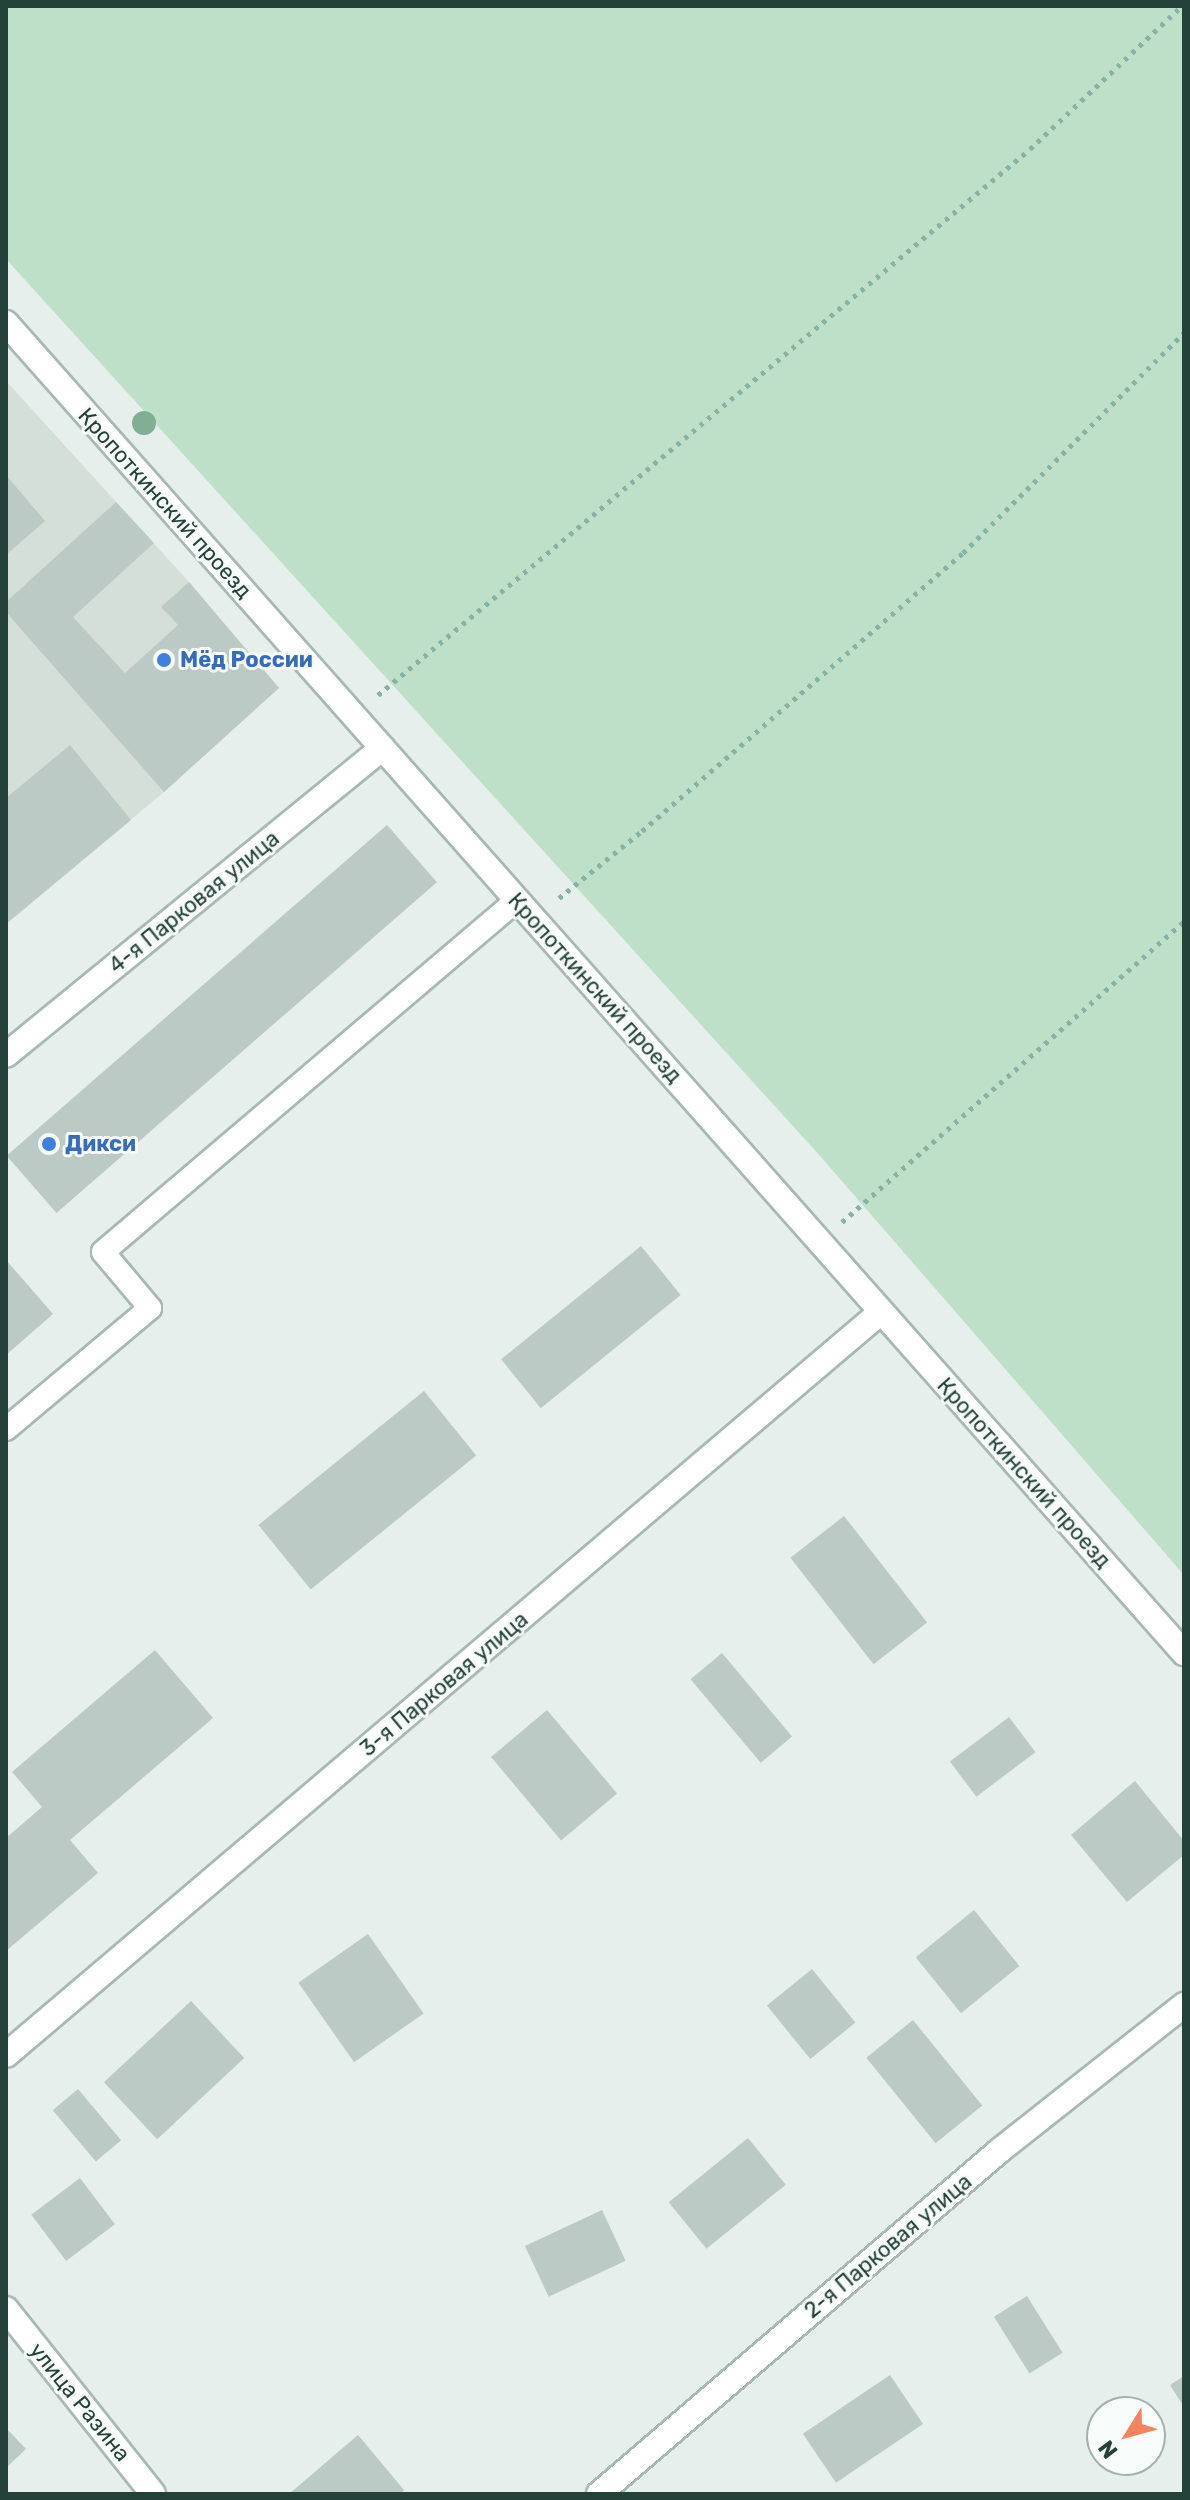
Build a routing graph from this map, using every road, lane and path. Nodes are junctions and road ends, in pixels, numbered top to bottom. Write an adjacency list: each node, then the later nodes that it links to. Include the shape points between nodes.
1 (1182, 6): 4 (path, via 1030,149)
2 (6, 323): 4 (street, Кропоткинский проезд)
3 (1184, 333): 7 (path, via 963,553)
4 (354, 716): 5 (street, Кропоткинский проезд)
5 (383, 748): 6 (street, Кропоткинский проезд); 9 (street, 4-я Парковая улица)
6 (517, 900): 7 (street, Кропоткинский проезд); 12 (lane, via 103,1252 150,1308)
7 (534, 918): 10 (street, Кропоткинский проезд)
8 (1184, 922): 10 (path)
9 (6, 1055)
10 (819, 1241): 11 (street, Кропоткинский проезд)
11 (881, 1312): 13 (street, Кропоткинский проезд); 15 (street, 3-я Парковая улица)
12 (6, 1429)
13 (1184, 1653)
14 (1184, 2005): 18 (street, 2-я Парковая улица, via 999,2151)
15 (6, 2055)
16 (6, 2309): 17 (street, улица Разина)
17 (153, 2494)
18 (599, 2494)

